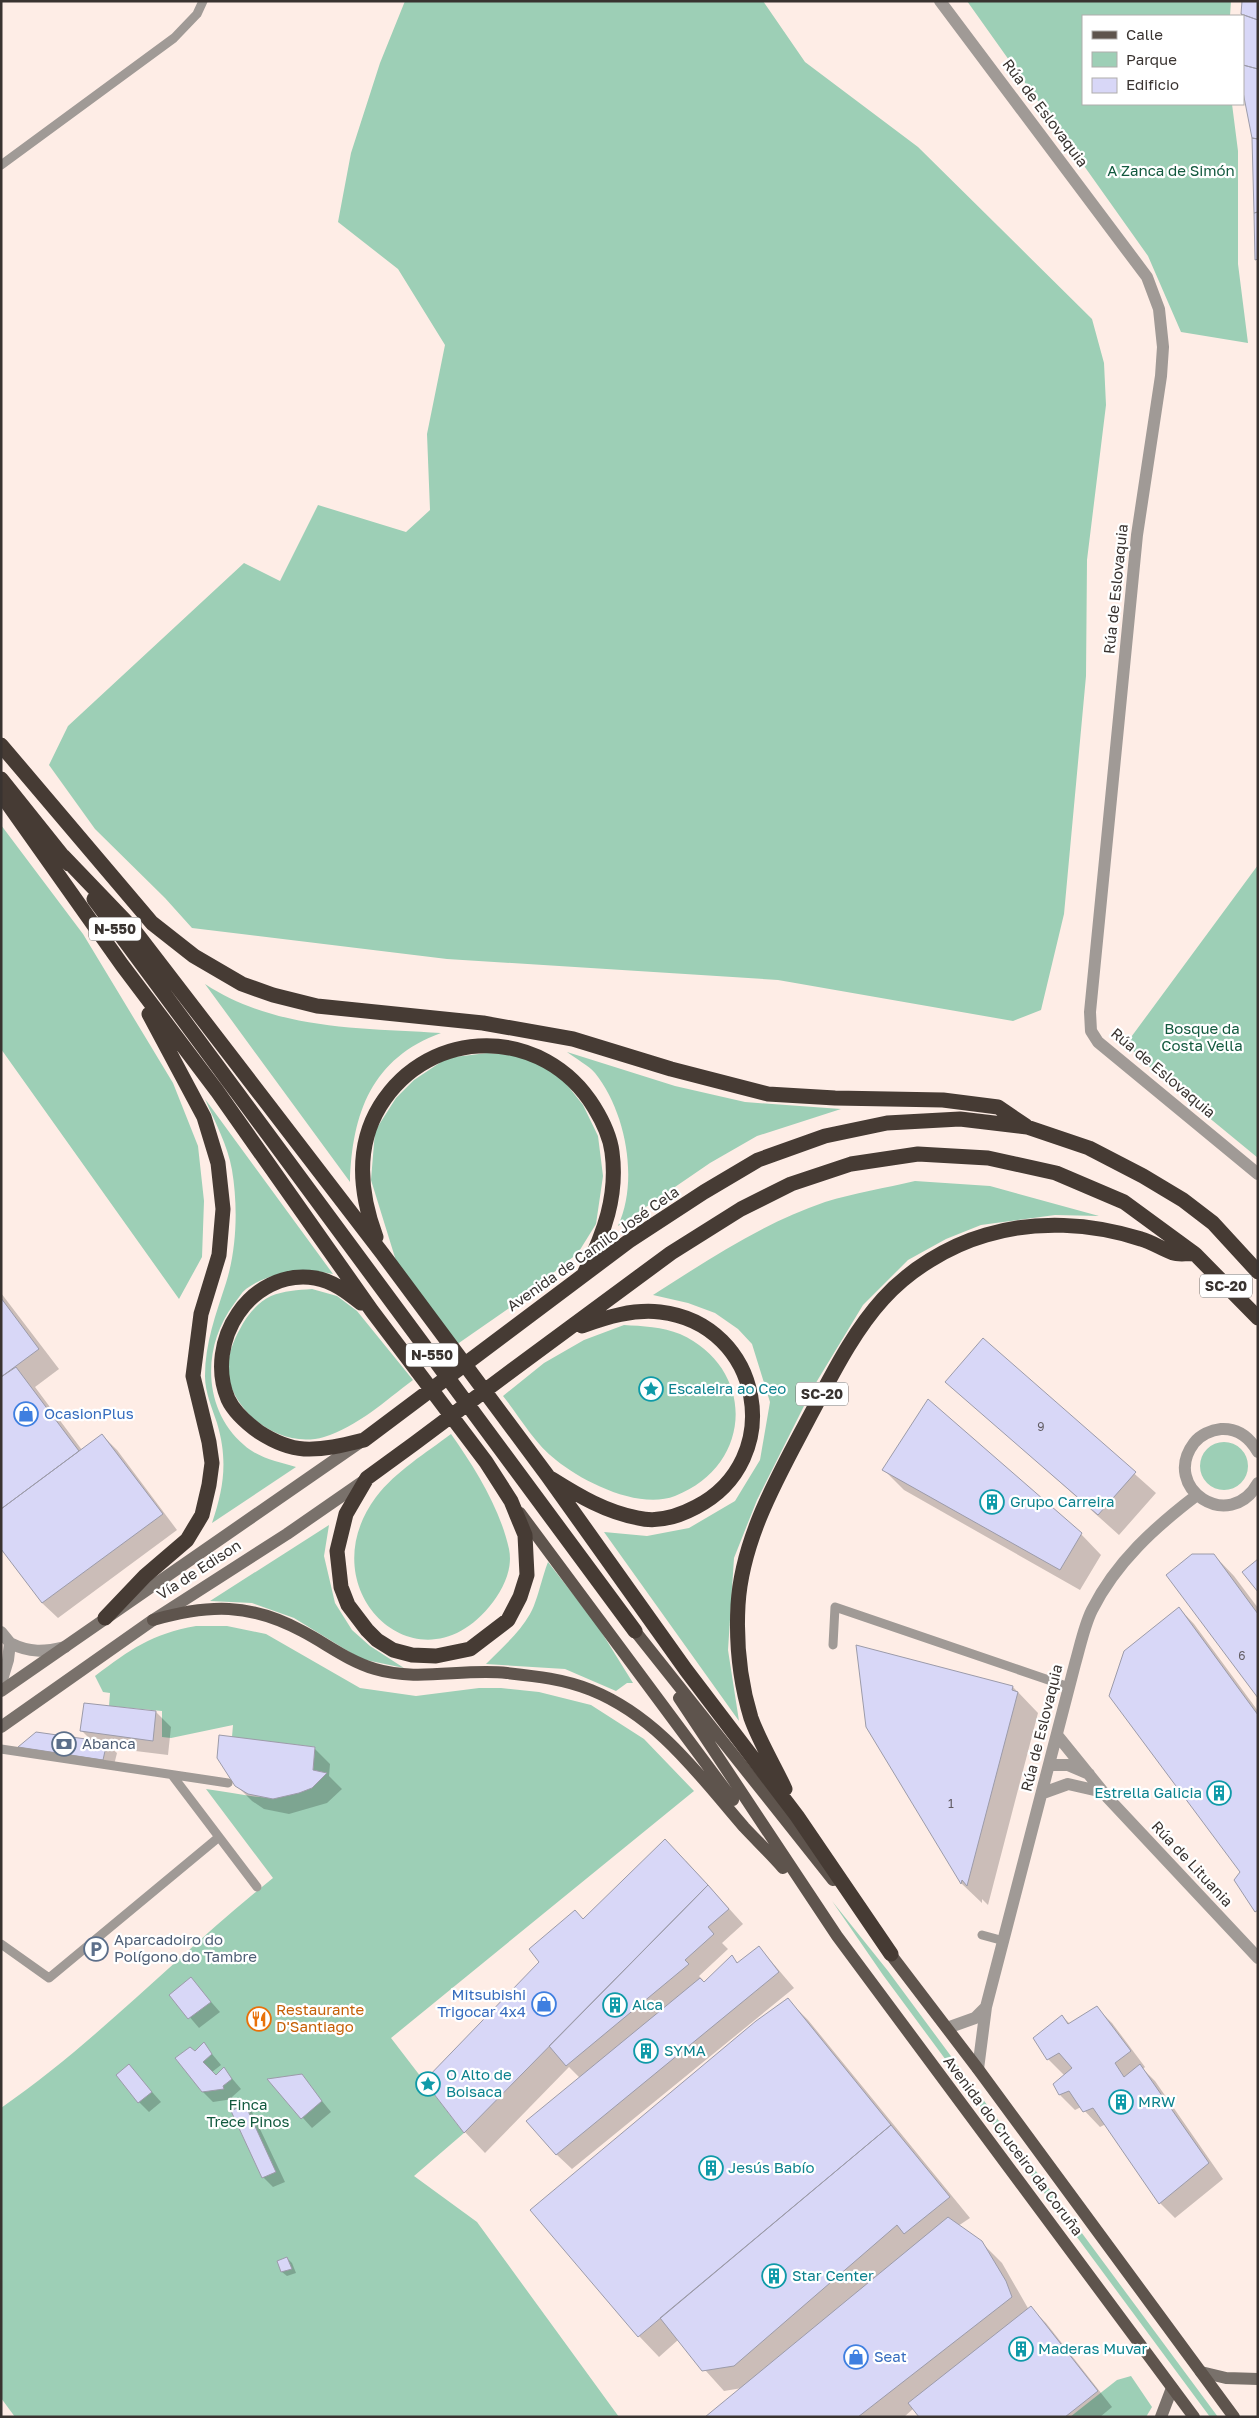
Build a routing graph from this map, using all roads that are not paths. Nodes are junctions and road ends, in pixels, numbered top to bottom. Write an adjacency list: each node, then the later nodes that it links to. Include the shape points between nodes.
1 (203, 1): 3 (lane, via 197,14 174,38)
2 (940, 1): 10 (street, Rúa de Eslovaquia, via 1147,277 1159,310 1163,347 1161,376 1137,535 1094,965 1091,1032 1098,1042)
3 (1, 165)
4 (1, 745): 9 (highway, via 152,923 194,956 242,984 318,1006 483,1023 573,1039 768,1094 943,1100 998,1107)
5 (1, 779): 7 (highway, N-550)
6 (1, 794): 8 (highway)
7 (63, 856): 11 (highway, via 139,936); 28 (highway, N-550)
8 (122, 965): 15 (highway, via 217,1091); 26 (highway, via 204,1117 218,1163 223,1209 219,1255 201,1314 193,1376 212,1463 202,1515 187,1540 145,1576)
9 (1027, 1127): 13 (highway, Avenida de Camilo José Cela / SC-20, via 1089,1148 1183,1200 1213,1223); 14 (highway, Avenida de Camilo José Cela / SC-20, via 960,1119 887,1123 825,1136 758,1160 628,1241)
10 (1258, 1174)
11 (382, 1253): 14 (highway, via 368,1215 362,1179 364,1145 373,1117 389,1091 412,1069 440,1054 471,1046 502,1046 532,1053 564,1071 585,1092 602,1120 612,1150 614,1180 602,1237); 21 (highway)
12 (1195, 1254): 16 (highway, SC-20); 17 (highway, SC-20, via 1124,1202 1056,1173 988,1158 918,1154 851,1164 766,1196 671,1253); 45 (highway, SC-20, via 1174,1253 1142,1239 1091,1227 1013,1228 959,1245 931,1260 883,1299 866,1322 821,1395 772,1490 757,1525 738,1603 740,1664 751,1717)
13 (1258, 1272)
14 (583, 1274): 18 (highway, Avenida de Camilo José Cela / SC-20)
15 (372, 1312): 19 (highway, via 340,1287 315,1278 292,1279 269,1286 248,1300 236,1316 222,1353 222,1374 229,1400 246,1423 274,1442 303,1449 332,1448); 25 (highway, via 486,1462)
16 (1258, 1318)
17 (565, 1332): 21 (highway, via 607,1317 637,1312 661,1312 682,1317 703,1327 725,1344 742,1366 751,1392 754,1417 750,1441 741,1463 726,1485 708,1501 664,1519 640,1519 608,1510); 22 (highway, Vía de Edison / SC-20)
18 (395, 1416): 19 (highway, Vía de Edison)
19 (364, 1440): 26 (main road, Vía de Edison)
20 (1256, 1445): 24 (street, via 1232,1430 1208,1432 1197,1440 1186,1461 1186,1474)
21 (546, 1475): 45 (highway, via 686,1670)
22 (368, 1478): 25 (highway, via 346,1514 337,1550 341,1586 348,1605 377,1640 393,1650 412,1655 436,1656 470,1649 508,1620 527,1575 525,1535); 27 (main road, Vía de Edison)
23 (1258, 1483): 24 (street, via 1245,1499 1233,1504 1214,1504)
24 (1197, 1495): 34 (street, Rúa de Eslovaquia, via 1131,1553 1110,1580 1091,1611)
25 (510, 1501): 47 (main road)
26 (106, 1618): 32 (main road, Vía de Edison)
27 (153, 1620): 36 (main road, Vía de Edison); 47 (main road, via 208,1608 240,1609 282,1621 358,1664 378,1670 425,1675 502,1672 567,1682 593,1691 648,1724 687,1759)
28 (635, 1631): 49 (main road); 53 (main road, Avenida do Cruceiro da Coruña)
29 (1, 1632): 30 (street)
30 (10, 1644): 32 (street, via 36,1652); 33 (street)
31 (833, 1645): 34 (lane, via 835,1607)
32 (68, 1646): 35 (main road, Vía de Edison)
33 (1, 1683)
34 (1069, 1687): 37 (street, Rúa de Eslovaquia)
35 (1, 1691)
36 (1, 1727)
37 (1057, 1735): 39 (street, Rúa de Eslovaquia); 41 (street, Rúa de Lituania)
38 (1, 1749): 40 (lane)
39 (1050, 1765): 41 (street, via 1073,1766); 44 (street, Rúa de Eslovaquia)
40 (172, 1775): 42 (lane); 46 (lane)
41 (1091, 1775): 43 (street, Rúa de Lituania)
42 (228, 1783)
43 (1103, 1792): 44 (street, via 1068,1784); 54 (street, Rúa de Lituania)
44 (1043, 1793): 51 (street, Rúa de Eslovaquia)
45 (797, 1816): 53 (highway)
46 (219, 1837): 48 (lane); 52 (lane, via 49,1978)
47 (769, 1852): 49 (main road)
48 (257, 1887)
49 (808, 1894): 60 (main road, Avenida do Cruceiro da Coruña)
50 (982, 1935): 51 (lane)
51 (1004, 1940): 55 (street, Rúa de Eslovaquia)
52 (1, 1944)
53 (891, 1954): 56 (main road, Avenida do Cruceiro da Coruña)
54 (1258, 1958)
55 (986, 2008): 56 (street, via 975,2018); 57 (street, Rúa de Eslovaquia)
56 (947, 2028): 57 (main road, Avenida do Cruceiro da Coruña)
57 (978, 2068): 58 (main road, Avenida do Cruceiro da Coruña)
58 (1201, 2372): 59 (main road, via 1226,2378); 63 (main road, Avenida do Cruceiro da Coruña)
59 (1258, 2379)
60 (1172, 2388): 61 (main road); 62 (main road, Avenida do Cruceiro da Coruña)
61 (1161, 2417)
62 (1194, 2417)
63 (1234, 2417)

